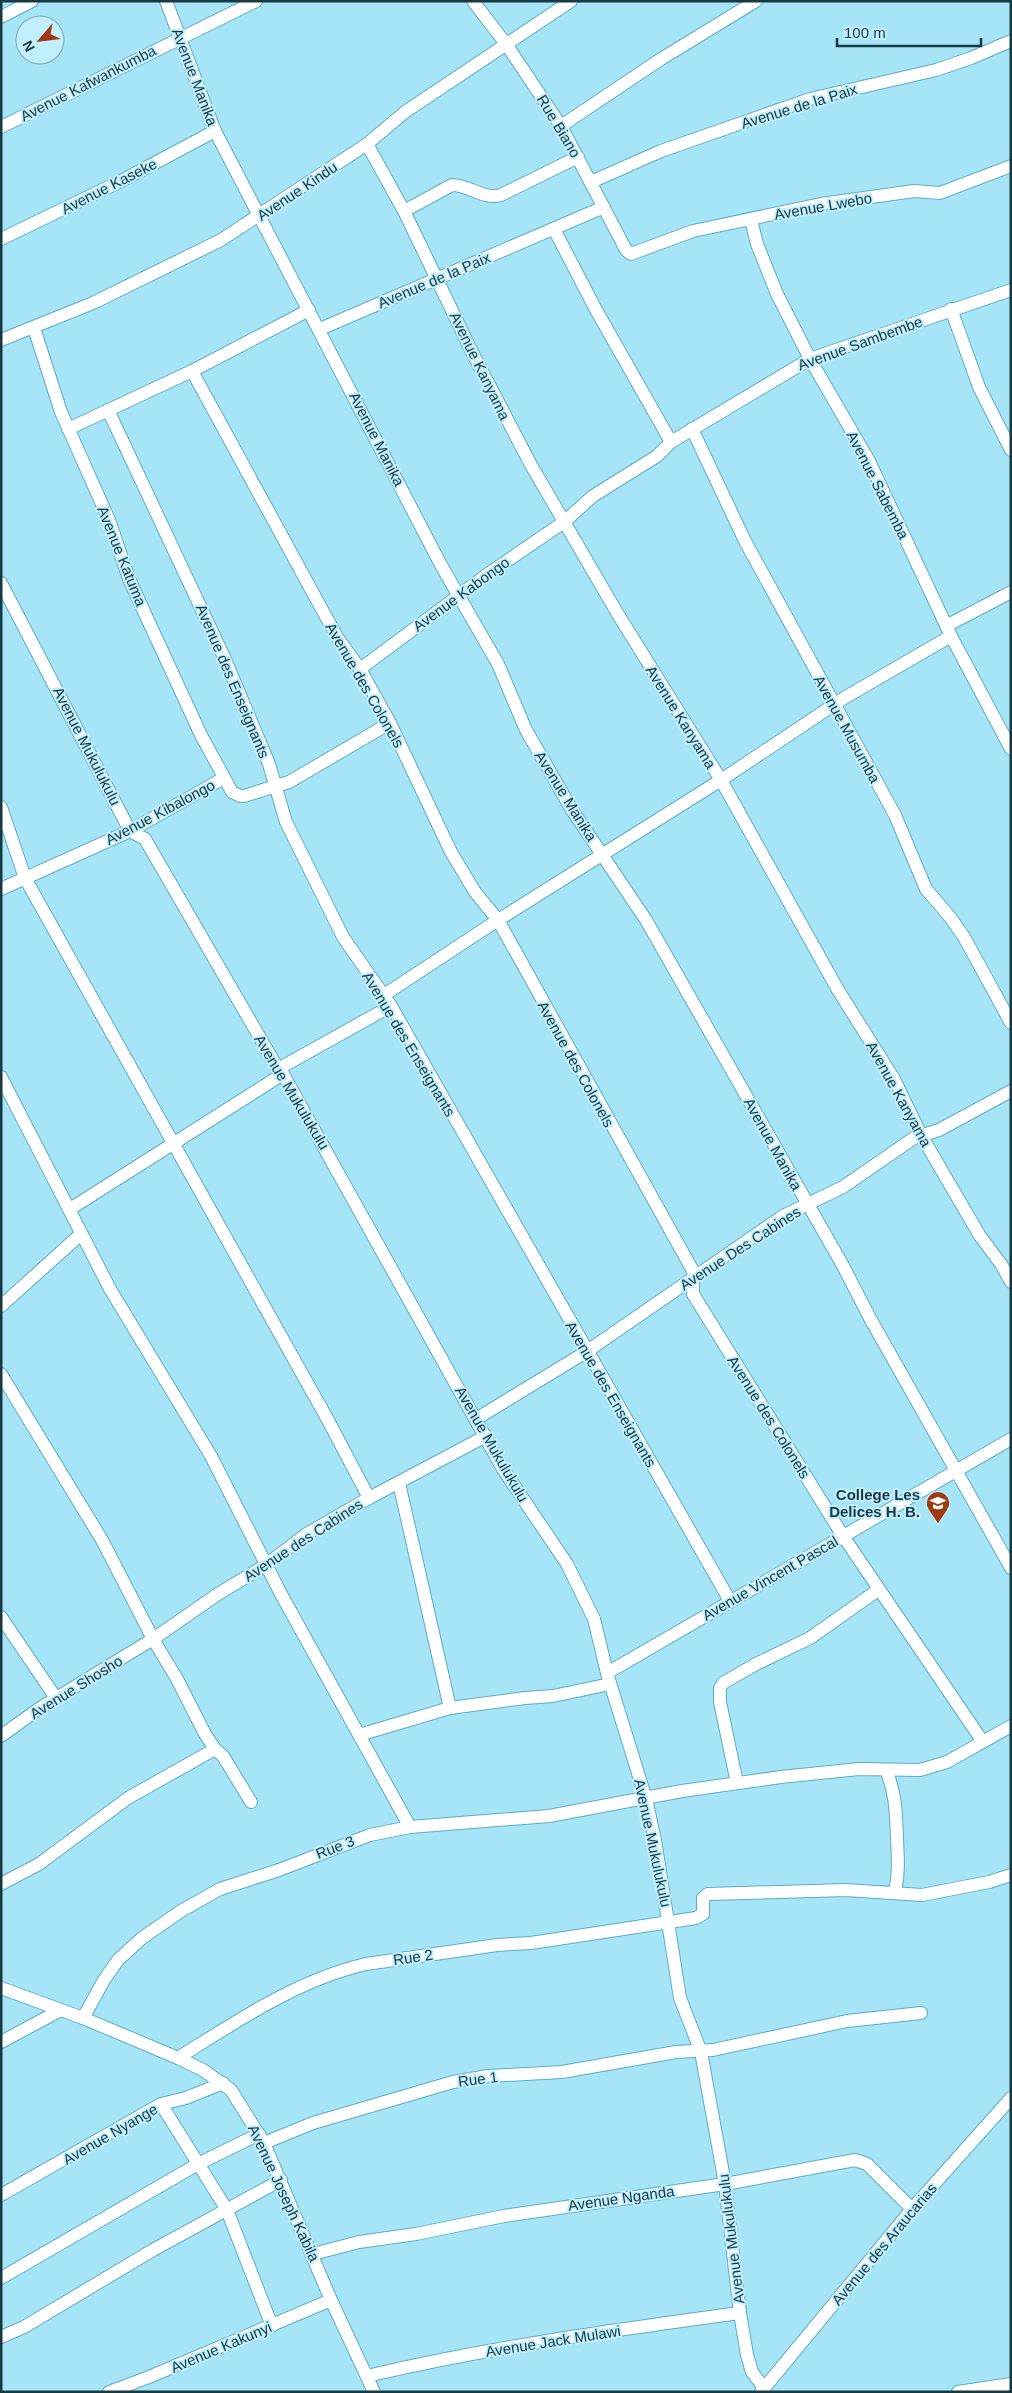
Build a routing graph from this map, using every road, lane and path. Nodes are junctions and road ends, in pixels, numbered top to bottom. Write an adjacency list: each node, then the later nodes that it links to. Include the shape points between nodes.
1 (32, 1): 7 (street)
2 (166, 1): 8 (street, Avenue Manika)
3 (256, 1): 8 (street, Avenue Kafwankumba)
4 (472, 1): 10 (street, Rue Biano)
5 (571, 1): 10 (street, Avenue Kindu)
6 (756, 1): 11 (street)
7 (1, 17)
8 (179, 38): 12 (street, Avenue Kafwankumba); 13 (street, Avenue Manika)
9 (1011, 41): 17 (street, Avenue de la Paix, via 936,70 810,99 661,151)
10 (506, 44): 11 (street, Rue Biano); 14 (street, Avenue Kindu, via 405,112)
11 (561, 126): 15 (street, Rue Biano)
12 (1, 127)
13 (215, 131): 20 (street, Avenue Manika); 23 (street, Avenue Kaseke)
14 (367, 144): 19 (street, Avenue Kanyama); 20 (street, Avenue Kindu)
15 (578, 157): 17 (street, Rue Biano); 19 (street, via 501,195 494,197 452,185)
16 (1011, 166): 21 (street, Avenue Lwebo, via 940,193 914,191 843,200)
17 (591, 182): 18 (street, Rue Biano)
18 (604, 207): 22 (street, Avenue de la Paix); 24 (street, Rue Biano, via 626,250)
19 (404, 212): 25 (street, Avenue Kanyama)
20 (261, 216): 28 (street, Avenue Manika); 29 (street, Avenue Kindu, via 193,256)
21 (751, 220): 24 (street, Avenue Lwebo, via 693,231); 32 (street, Avenue Sabemba, via 768,272)
22 (554, 230): 25 (street, Avenue de la Paix); 37 (street)
23 (1, 239)
24 (635, 254)
25 (438, 278): 30 (street, Avenue de la Paix); 39 (street, Avenue Kanyama, via 492,391)
26 (1011, 290): 27 (street, Avenue Sambembe)
27 (951, 309): 32 (street, Avenue Sambembe); 38 (street, via 979,387)
28 (309, 310): 30 (street, Avenue Manika); 33 (street)
29 (34, 328): 31 (street, Avenue Kindu); 35 (street, Avenue Katuma)
30 (320, 329): 42 (street, Avenue Manika)
31 (1, 340)
32 (810, 359): 36 (street, Avenue Sambembe); 43 (street, Avenue Sabemba, via 868,461)
33 (192, 371): 34 (street); 44 (street, Avenue des Colonels, via 337,637)
34 (108, 410): 35 (street); 50 (street, Avenue des Enseignants, via 224,657 265,753)
35 (68, 429): 48 (street, Avenue Katuma, via 111,525 135,592)
36 (692, 429): 37 (street, Avenue Sambembe); 45 (street, Avenue Musumba, via 744,541)
37 (671, 442): 39 (street, Avenue Kabongo, via 657,456 593,496)
38 (1011, 450)
39 (564, 522): 42 (street, Avenue Kabongo); 49 (street, Avenue Kanyama)
40 (1, 583): 52 (street, Avenue Mukulukulu)
41 (1011, 592): 43 (street)
42 (459, 596): 44 (street, Avenue Kabongo); 53 (street, Avenue Manika, via 498,664 526,730 548,770)
43 (948, 631): 45 (street); 47 (street, Avenue Sabemba)
44 (360, 669): 46 (street, Avenue des Colonels)
45 (834, 706): 49 (street); 58 (street, Avenue Musumba, via 895,816 926,889 964,937)
46 (390, 723): 50 (street, Avenue Kibalongo, via 289,782); 56 (street, Avenue des Colonels, via 451,852 475,892)
47 (1011, 749)
48 (224, 778): 50 (street, Avenue Kibalongo, via 232,792 240,796); 52 (street, Avenue Kibalongo)
49 (721, 780): 53 (street); 62 (street, Avenue Kanyama, via 838,990 894,1079)
50 (275, 786): 57 (street, Avenue des Enseignants, via 286,822 343,937)
51 (1, 807): 54 (street)
52 (130, 831): 54 (street, Avenue Kibalongo); 59 (street, Avenue Mukulukulu, via 145,839)
53 (603, 854): 56 (street); 64 (street, Avenue Manika, via 646,920)
54 (25, 878): 55 (street, Avenue Kibalongo); 63 (street)
55 (1, 889)
56 (498, 920): 57 (street); 67 (street, Avenue des Colonels)
57 (387, 1001): 59 (street); 70 (street, Avenue des Enseignants)
58 (1011, 1023)
59 (281, 1072): 63 (street); 72 (street, Avenue Mukulukulu)
60 (1, 1077): 65 (street)
61 (1011, 1091): 62 (street, Avenue Des Cabines, via 939,1130)
62 (921, 1135): 64 (street, Avenue Des Cabines, via 843,1187); 68 (street, Avenue Kanyama)
63 (173, 1144): 65 (street); 77 (street)
64 (807, 1204): 67 (street, Avenue Des Cabines, via 783,1216); 75 (street, Avenue Manika)
65 (70, 1209): 66 (street)
66 (82, 1234): 69 (street); 79 (street, via 146,1351 211,1456)
67 (694, 1278): 70 (street, Avenue Des Cabines); 78 (street, Avenue des Colonels, via 693,1294)
68 (1011, 1282)
69 (1, 1306)
70 (586, 1352): 72 (street, Avenue Des Cabines); 82 (street, Avenue des Enseignants)
71 (1, 1374): 84 (street, via 89,1516)
72 (476, 1419): 73 (street, Avenue Mukulukulu)
73 (486, 1436): 76 (street, Avenue des Cabines); 85 (street, Avenue Mukulukulu, via 513,1484 578,1583 594,1619)
74 (1011, 1439): 75 (street, Avenue Vincent Pascal)
75 (955, 1471): 78 (street, Avenue Vincent Pascal); 80 (street, Avenue Manika)
76 (399, 1483): 77 (street, Avenue des Cabines); 87 (street)
77 (369, 1498): 79 (street, Avenue des Cabines, via 305,1535)
78 (843, 1536): 81 (street, Avenue des Colonels); 82 (street, Avenue Vincent Pascal)
79 (266, 1565): 84 (street, Avenue des Cabines); 89 (street)
80 (1011, 1568)
81 (878, 1590): 91 (street, Avenue des Colonels); 94 (street, via 810,1638 723,1683 720,1702)
82 (730, 1601): 85 (street, Avenue Vincent Pascal)
83 (1, 1618): 86 (street)
84 (153, 1639): 86 (street, Avenue Shosho); 92 (street)
85 (608, 1678): 87 (street, Avenue Vincent Pascal, via 553,1696); 95 (street, Avenue Mukulukulu)
86 (56, 1698): 90 (street, Avenue Shosho)
87 (450, 1708): 89 (street, Avenue Vincent Pascal)
88 (1011, 1726): 91 (street, Rue 3)
89 (359, 1734): 97 (street)
90 (1, 1736)
91 (983, 1742): 93 (street, Rue 3, via 937,1767)
92 (215, 1749): 96 (street, via 224,1756); 99 (street, via 128,1798 39,1864)
93 (886, 1770): 94 (street, Rue 3, via 859,1769); 100 (street, via 896,1795 899,1872)
94 (738, 1783): 95 (street, Rue 3)
95 (646, 1799): 97 (street, Rue 3, via 536,1818); 101 (street, Avenue Mukulukulu)
96 (251, 1802)
97 (410, 1827): 105 (street, Rue 3, via 370,1834 212,1893 181,1911 142,1938 118,1960)
98 (1011, 1875): 100 (street, via 922,1894)
99 (1, 1884)
100 (895, 1892): 101 (street, Rue 2, via 846,1890 708,1894 703,1898 702,1916)
101 (669, 1922): 107 (street, Avenue Mukulukulu, via 680,1998); 108 (street, Rue 2, via 344,1969 276,1999)
102 (1, 1988): 103 (street, Avenue Joseph Kabila)
103 (59, 2011): 105 (street, Avenue Joseph Kabila); 106 (street)
104 (921, 2013): 107 (street, Rue 1, via 847,2021)
105 (83, 2018): 108 (street, Avenue Joseph Kabila)
106 (1, 2042)
107 (700, 2052): 112 (street, Rue 1, via 676,2052 562,2072 488,2076 453,2082); 115 (street, Avenue Mukulukulu)
108 (178, 2058): 109 (street, Avenue Joseph Kabila)
109 (222, 2083): 111 (street, Avenue Nyange); 112 (street, Avenue Joseph Kabila, via 238,2098)
110 (1010, 2101): 117 (street, Avenue des Araucarias)
111 (161, 2104): 113 (street); 116 (street, Avenue Nyange)
112 (262, 2138): 113 (street, Rue 1); 114 (street, Avenue Joseph Kabila)
113 (198, 2164): 118 (street); 120 (street, Rue 1)
114 (281, 2180): 118 (street); 119 (street, Avenue Joseph Kabila)
115 (725, 2184): 117 (street, Avenue Nganda, via 855,2160 867,2164); 119 (street, Avenue Nganda, via 504,2216 359,2242); 122 (street, Avenue Mukulukulu)
116 (1, 2195)
117 (912, 2209): 127 (street, Avenue des Araucarias)
118 (227, 2210): 123 (street); 124 (street)
119 (313, 2254): 121 (street, Avenue Joseph Kabila)
120 (1, 2278)
121 (332, 2300): 123 (street, Avenue Kakunyi); 125 (street, Avenue Joseph Kabila)
122 (740, 2313): 125 (street, Avenue Jack Mulawi, via 612,2331); 127 (street, Avenue Mukulukulu, via 750,2364)
123 (272, 2326): 128 (street, Avenue Kakunyi)
124 (1, 2337)
125 (367, 2376): 129 (street, Avenue Joseph Kabila)
126 (1011, 2384): 130 (street)
127 (762, 2390)
128 (109, 2392)
129 (374, 2392)
130 (958, 2392)

